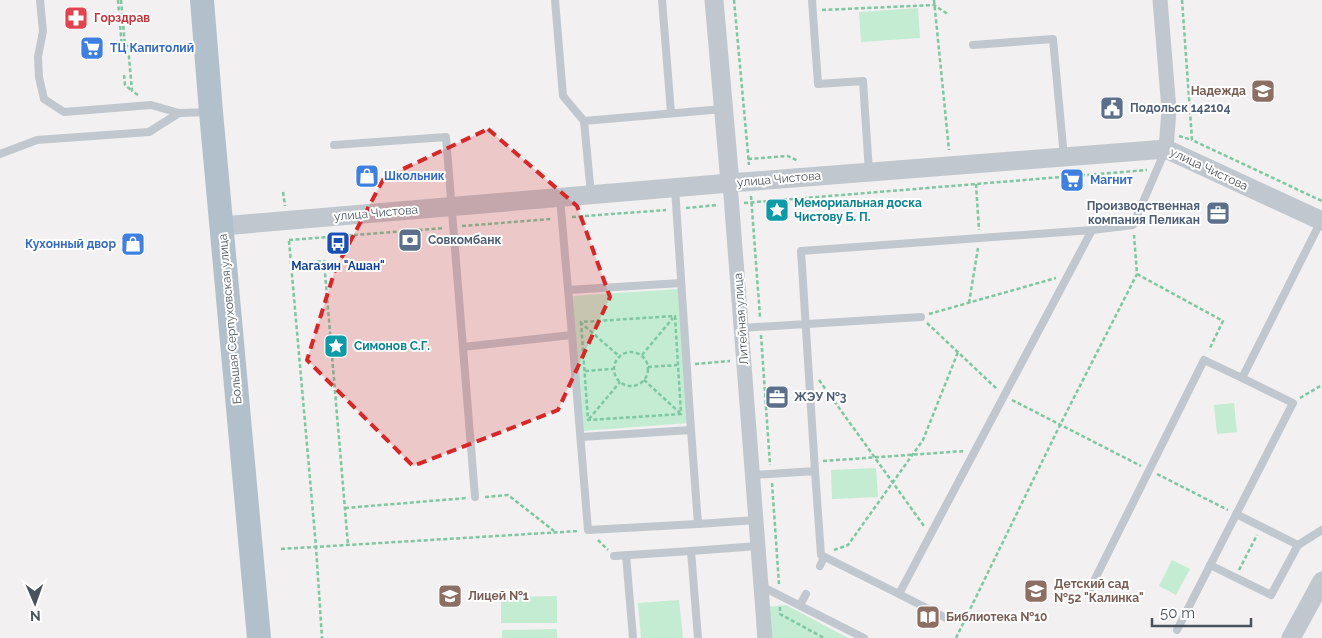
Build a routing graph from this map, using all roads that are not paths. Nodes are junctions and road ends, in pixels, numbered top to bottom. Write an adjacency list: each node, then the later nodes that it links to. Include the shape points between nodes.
1 (40, 0): 11 (lane, via 43,31 38,58 44,99 64,112 151,105)
2 (202, 0): 10 (main road, Большая Серпуховская улица)
3 (555, 0): 13 (lane, via 563,96)
4 (662, 0): 12 (lane)
5 (714, 0): 9 (street, Литейная улица)
6 (812, 0): 18 (lane, via 818,84 863,82)
7 (1160, 0): 15 (street, via 1169,110)
8 (973, 45): 17 (lane, via 1053,39)
9 (724, 109): 12 (lane); 19 (street, Литейная улица)
10 (211, 112): 11 (lane); 25 (main road, Большая Серпуховская улица)
11 (179, 113): 16 (lane, via 149,132 37,140)
12 (671, 113): 13 (lane)
13 (584, 121): 21 (lane)
14 (334, 146): 23 (lane, via 446,136)
15 (1166, 149): 17 (street, улица Чистова); 24 (street, улица Чистова); 26 (lane, via 1134,225)
16 (0, 154)
17 (1064, 157): 18 (street, улица Чистова)
18 (869, 172): 19 (street, улица Чистова)
19 (730, 183): 20 (street, улица Чистова); 31 (street, Литейная улица)
20 (675, 188): 21 (street, улица Чистова); 27 (lane)
21 (591, 195): 22 (street, улица Чистова)
22 (560, 198): 23 (street, улица Чистова); 28 (lane)
23 (452, 207): 25 (street, улица Чистова); 33 (lane)
24 (1321, 221): 34 (lane)
25 (222, 226): 61 (main road, Большая Серпуховская улица)
26 (1092, 230): 30 (lane, via 801,251); 56 (lane)
27 (681, 283): 28 (lane); 35 (lane)
28 (568, 290): 32 (lane)
29 (921, 317): 30 (lane)
30 (806, 324): 31 (lane); 37 (lane)
31 (741, 328): 38 (street, Литейная улица)
32 (572, 335): 33 (lane); 36 (lane)
33 (463, 347): 39 (lane)
34 (1242, 378): 40 (lane, via 1293,403); 54 (lane, via 1204,360)
35 (690, 426): 36 (lane); 42 (lane)
36 (580, 433): 42 (lane, via 588,530)
37 (815, 472): 38 (lane); 49 (lane)
38 (752, 474): 41 (street, Литейная улица)
39 (475, 497)
40 (1236, 514): 44 (lane); 50 (lane)
41 (756, 520): 42 (lane); 45 (street, Литейная улица)
42 (698, 524)
43 (1322, 530): 44 (lane)
44 (1298, 545): 50 (lane, via 1271,596)
45 (758, 546): 46 (lane); 53 (street, Литейная улица)
46 (691, 551): 47 (lane); 63 (lane)
47 (626, 555): 48 (lane); 62 (lane)
48 (614, 556)
49 (823, 556): 51 (lane); 56 (lane)
50 (1210, 565): 59 (lane)
51 (820, 566)
52 (1322, 581): 60 (street)
53 (761, 586): 57 (lane); 64 (street, Литейная улица)
54 (1090, 589)
55 (806, 594): 57 (lane)
56 (899, 594): 58 (lane)
57 (800, 605): 65 (lane)
58 (946, 618)
59 (1177, 630)
60 (1294, 637)
61 (259, 638)
62 (633, 638)
63 (698, 638)
64 (765, 638)
65 (864, 638)

